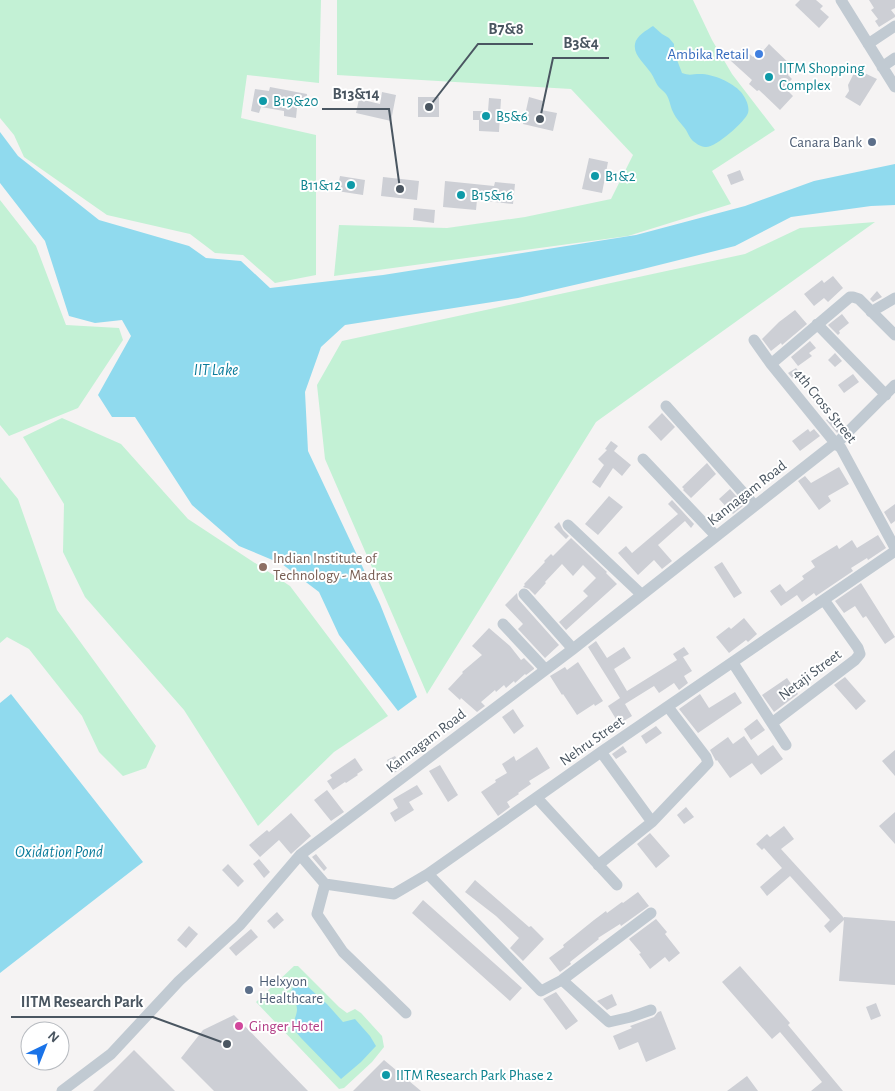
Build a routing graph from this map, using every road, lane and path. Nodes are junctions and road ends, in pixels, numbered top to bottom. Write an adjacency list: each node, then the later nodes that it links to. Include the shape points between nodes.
1 (841, 0): 3 (street)
2 (895, 26): 3 (street)
3 (868, 44): 5 (street)
4 (895, 58): 5 (street)
5 (882, 67): 6 (street)
6 (895, 87)
7 (895, 298): 8 (street)
8 (872, 312): 9 (street, via 853,296); 10 (street)
9 (817, 324): 12 (street); 14 (street)
10 (895, 335)
11 (754, 340): 12 (street, 4th Cross Street)
12 (771, 364): 16 (street, 4th Cross Street)
13 (895, 385): 14 (street, Kannagam Road)
14 (886, 395): 16 (street, Kannagam Road)
15 (666, 406): 18 (street)
16 (836, 444): 18 (street, Kannagam Road); 21 (street, 4th Cross Street)
17 (643, 459): 20 (street)
18 (755, 506): 20 (street, Kannagam Road)
19 (568, 525): 23 (street)
20 (716, 536): 23 (street, Kannagam Road)
21 (895, 549): 24 (street, Nehru Street)
22 (524, 594): 26 (street)
23 (641, 594): 26 (street, Kannagam Road)
24 (824, 600): 27 (street, Nehru Street); 30 (street, Netaji Street, via 860,654)
25 (503, 624): 28 (street)
26 (573, 649): 28 (street, Kannagam Road)
27 (733, 662): 29 (street, Nehru Street); 30 (street)
28 (545, 669): 35 (street, Kannagam Road)
29 (668, 707): 32 (street, Nehru Street); 34 (street, via 708,763)
30 (772, 722): 31 (street)
31 (786, 745)
32 (601, 752): 33 (street, Nehru Street); 34 (street)
33 (537, 798): 36 (street); 37 (street, Nehru Street)
34 (652, 822): 36 (street)
35 (300, 855): 38 (street); 44 (street, Kannagam Road, via 240,925 180,981 111,1054)
36 (598, 865): 39 (street)
37 (428, 874): 38 (street, Nehru Street, via 394,894); 41 (street, via 541,991)
38 (325, 884): 43 (street, via 317,914 343,952)
39 (617, 886)
40 (651, 913): 41 (street)
41 (562, 980): 42 (street, via 609,1022)
42 (651, 1010)
43 (406, 1013)
44 (62, 1091)

